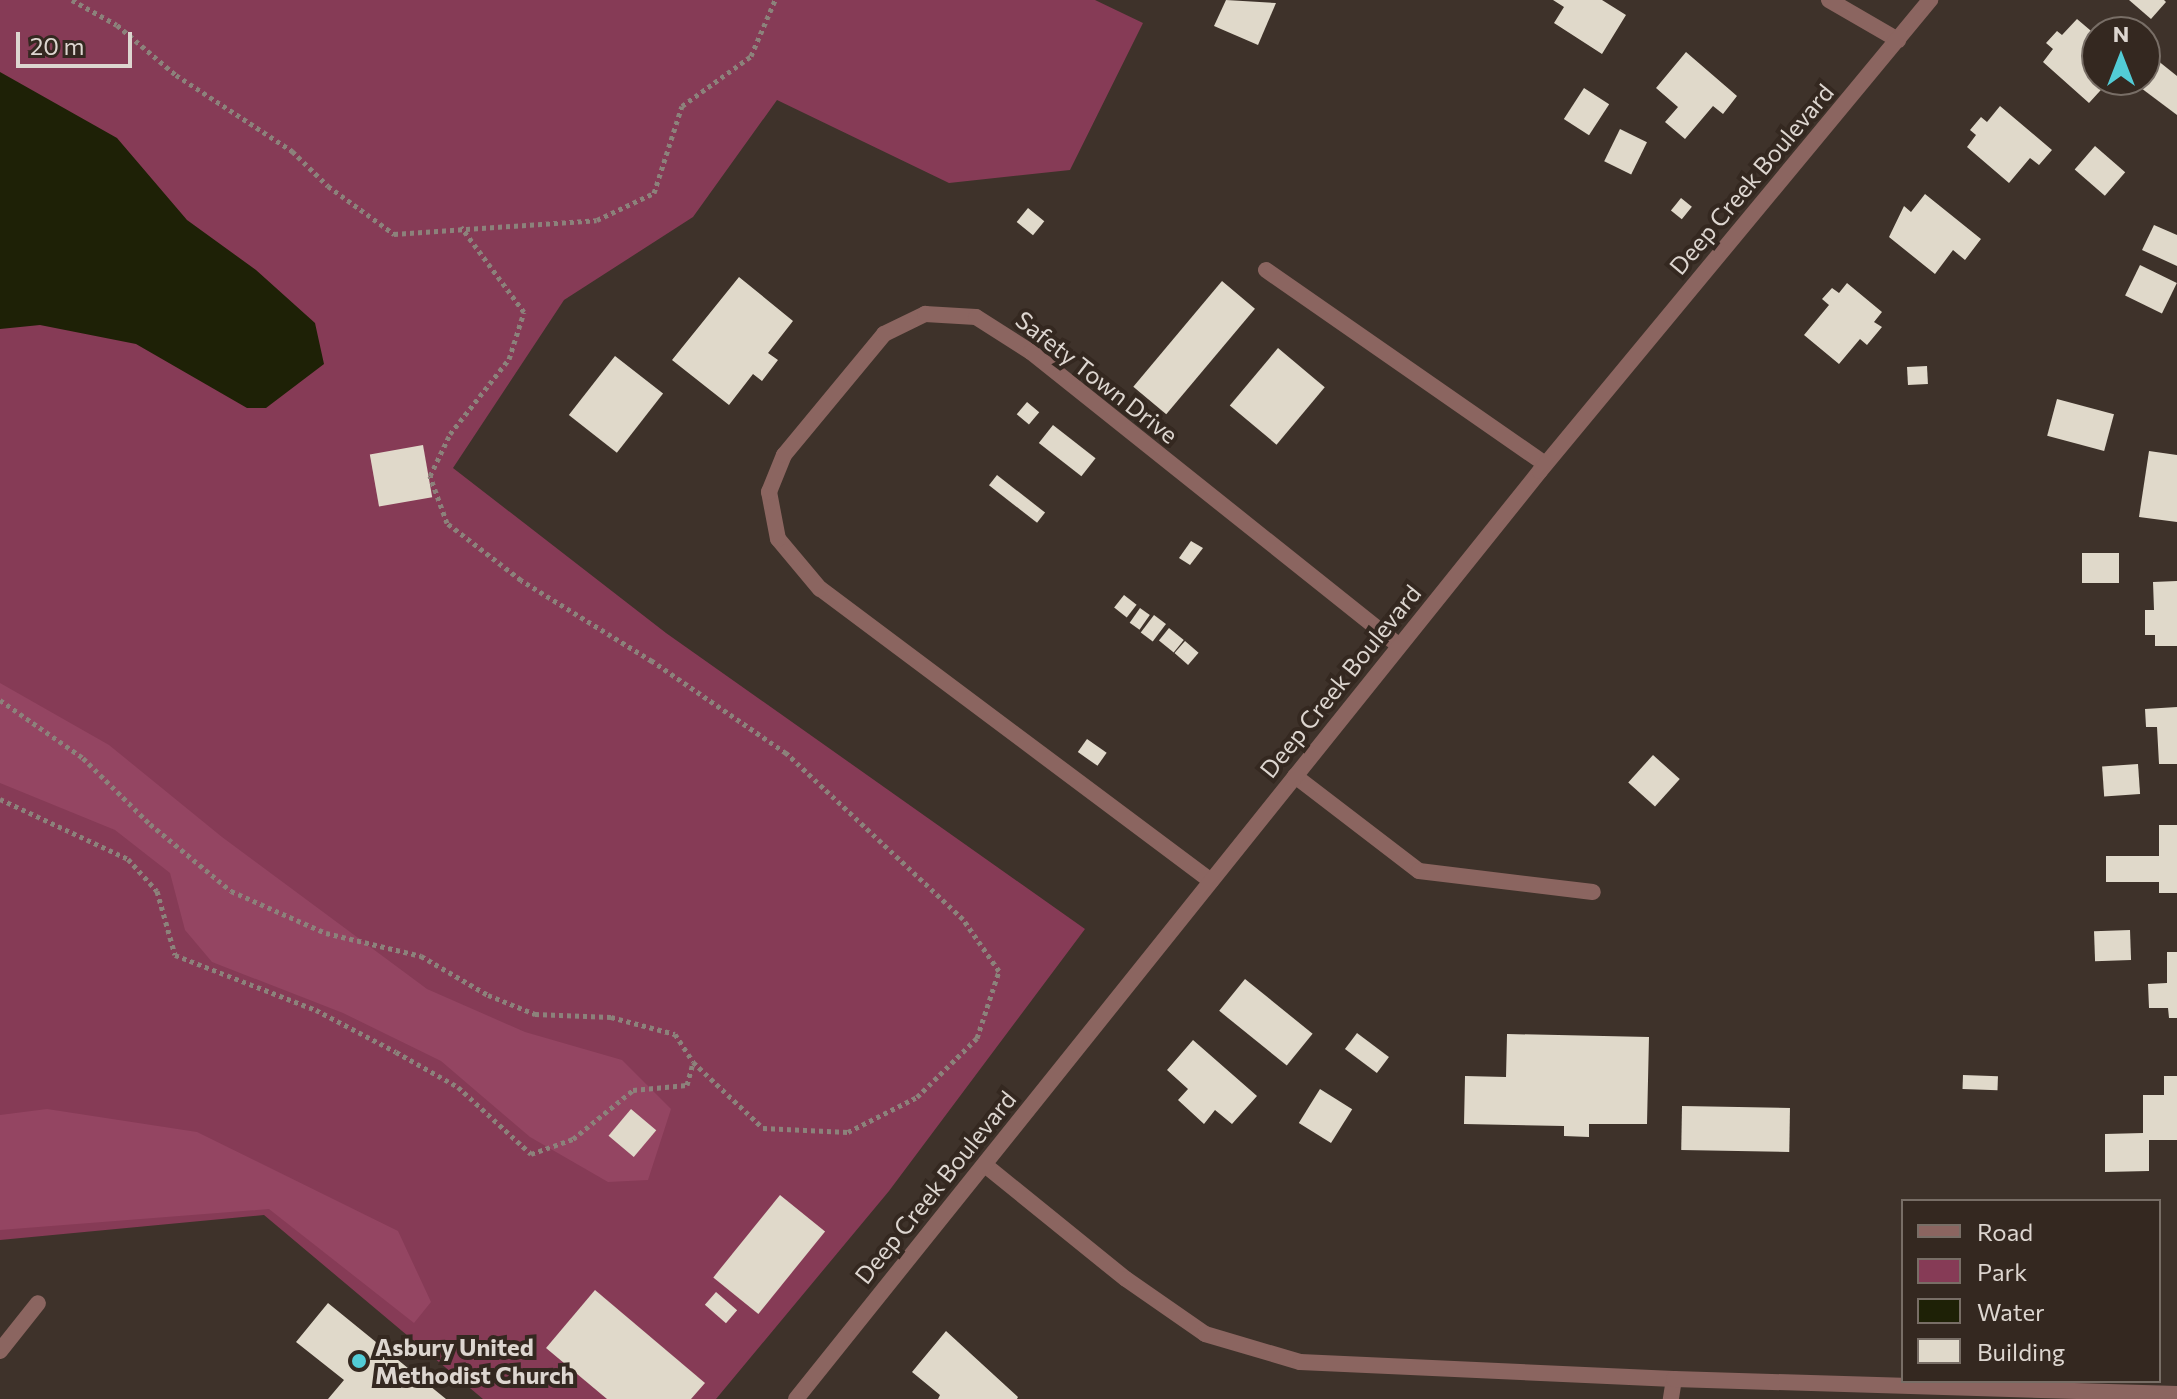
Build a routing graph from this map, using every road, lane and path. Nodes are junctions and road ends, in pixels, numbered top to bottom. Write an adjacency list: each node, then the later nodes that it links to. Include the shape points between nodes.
1 (72, 0): 6 (path, via 117,25 187,83 292,151 328,186 394,234)
2 (775, 0): 6 (path, via 751,56 682,106 654,193 597,220)
3 (1829, 0): 5 (street)
4 (1930, 0): 5 (street, Deep Creek Boulevard)
5 (1898, 40): 8 (street, Deep Creek Boulevard)
6 (461, 227): 15 (path, via 524,312 509,359 450,434 430,476 447,523 521,580 786,753 963,919 999,971 977,1038 917,1097 848,1132 763,1128)
7 (1266, 270): 8 (street)
8 (1545, 464): 9 (street, Deep Creek Boulevard)
9 (1399, 646): 11 (street, Deep Creek Boulevard); 13 (street, Safety Town Drive, via 1031,352 976,317 925,314 884,334 784,455 769,492 778,539 820,589)
10 (0, 700): 15 (path, via 83,758 150,824 231,891 326,933 421,956 488,995 535,1014 611,1017 675,1034)
11 (1295, 776): 13 (street, Deep Creek Boulevard); 14 (street, via 1419,871)
12 (0, 799): 15 (path, via 128,859 157,891 175,955 316,1010 396,1052 458,1087 531,1154 573,1139 633,1090 687,1085)
13 (1211, 881): 16 (street, Deep Creek Boulevard)
14 (1593, 892)
15 (693, 1062)
16 (985, 1165): 19 (street, via 1126,1279 1205,1334 1300,1362); 21 (street, Deep Creek Boulevard)
17 (38, 1303): 18 (street)
18 (0, 1351)
19 (1674, 1379): 20 (street); 22 (street)
20 (2177, 1394)
21 (796, 1399)
22 (1671, 1399)

